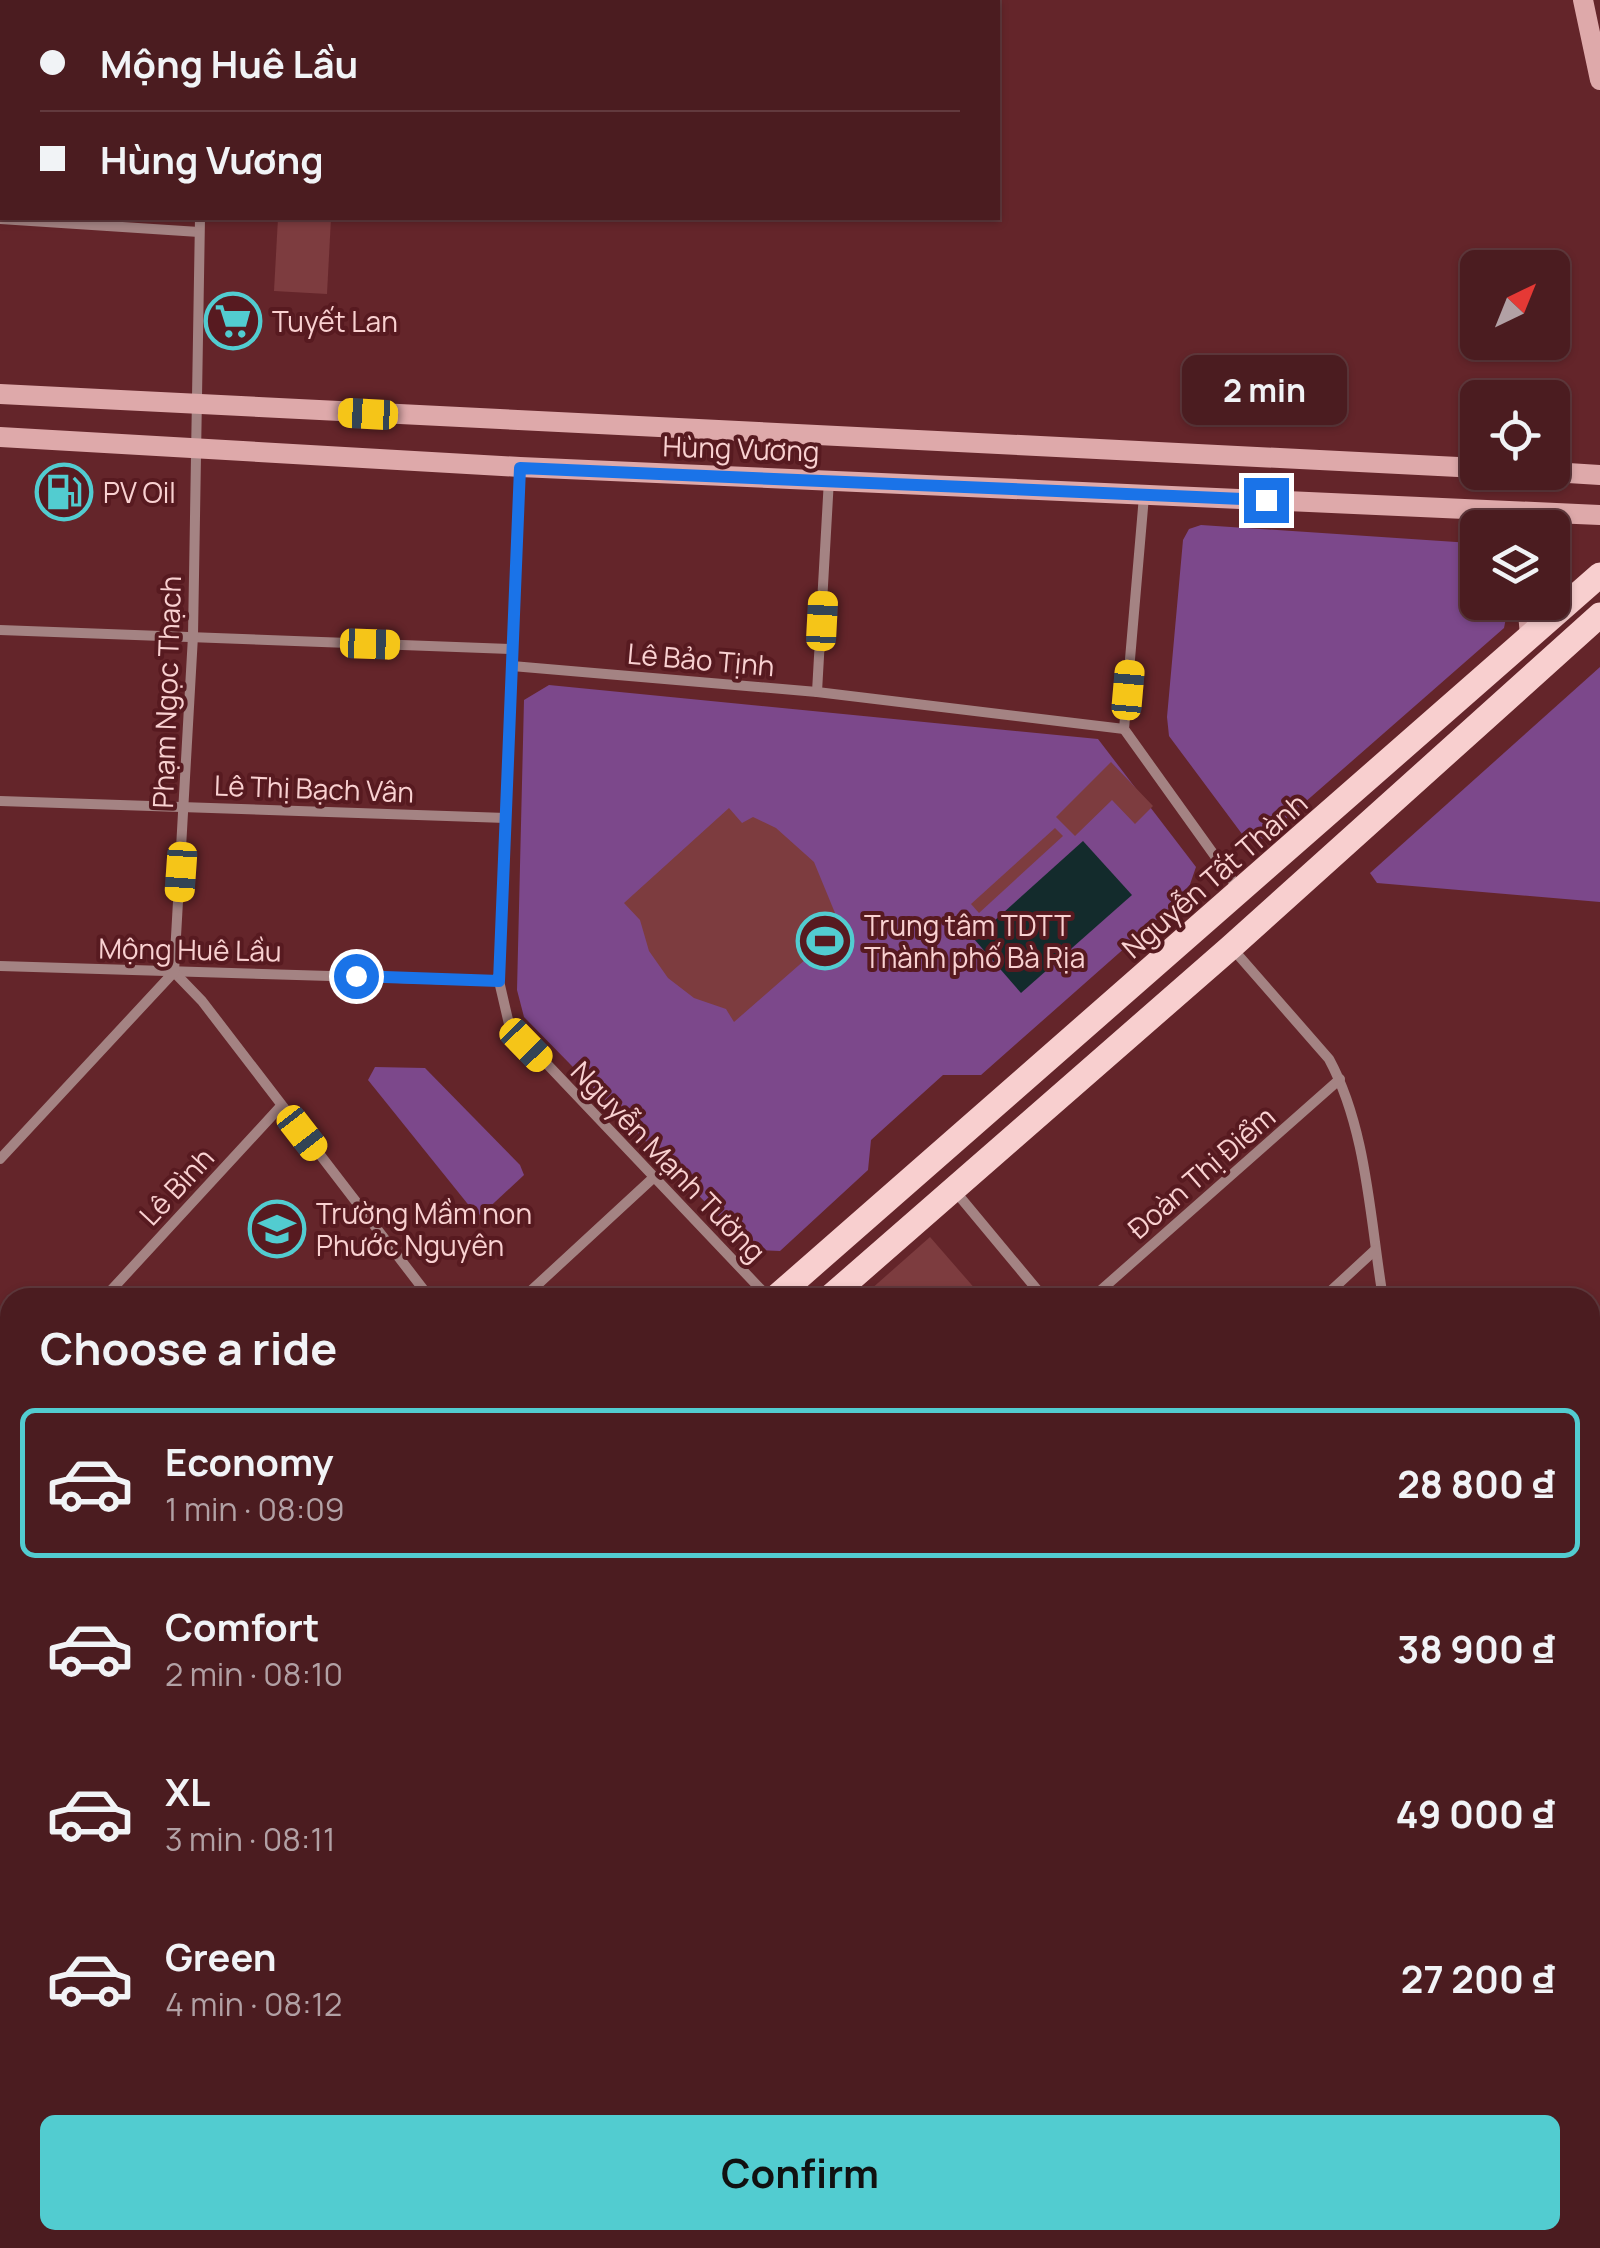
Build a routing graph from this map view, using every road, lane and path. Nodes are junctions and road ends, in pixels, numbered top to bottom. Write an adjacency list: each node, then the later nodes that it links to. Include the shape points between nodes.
1 (1584, 0): 2 (main road)
2 (1600, 80)
3 (15, 220): 5 (street)
4 (200, 220): 5 (street, Phạm Ngọc Thạch)
5 (199, 232): 7 (street, Phạm Ngọc Thạch)
6 (0, 394): 7 (main road, Hùng Vương)
7 (195, 406): 9 (street, Phạm Ngọc Thạch); 10 (main road, Hùng Vương)
8 (0, 437): 9 (main road, Hùng Vương)
9 (194, 447): 11 (main road, Hùng Vương); 24 (street, Phạm Ngọc Thạch)
10 (1460, 467)
11 (520, 468): 14 (main road, Hùng Vương); 25 (street, Nguyễn Mạnh Tường)
12 (1570, 473): 13 (main road)
13 (1600, 475)
14 (830, 478): 15 (main road, Hùng Vương); 27 (street)
15 (1144, 495): 18 (main road, Hùng Vương); 28 (street)
16 (1600, 515): 17 (main road, Hùng Vương)
17 (1570, 516)
18 (1460, 517)
19 (1600, 574): 23 (main road, Nguyễn Tất Thành)
20 (1600, 615): 33 (main road)
21 (1529, 620): 23 (main road)
22 (0, 630): 24 (street)
23 (1530, 635): 32 (main road, Nguyễn Tất Thành)
24 (192, 636): 25 (street); 30 (street, Phạm Ngọc Thạch)
25 (513, 649): 26 (street, Nguyễn Mạnh Tường)
26 (512, 666): 27 (street, Lê Bảo Tịnh); 31 (street, Nguyễn Mạnh Tường)
27 (817, 692): 28 (street, Lê Bảo Tịnh)
28 (1124, 729): 32 (street)
29 (0, 801): 30 (street, Lê Thị Bạch Vân)
30 (186, 806): 31 (street, Lê Thị Bạch Vân); 35 (street, Phạm Ngọc Thạch)
31 (506, 818): 36 (street, Nguyễn Mạnh Tường)
32 (1241, 893): 47 (main road, Nguyễn Tất Thành)
33 (1231, 947): 37 (street); 41 (main road)
34 (0, 966): 35 (street, Mộng Huê Lầu)
35 (174, 972): 36 (street, Mộng Huê Lầu); 38 (street); 39 (street)
36 (499, 981): 40 (street, Nguyễn Mạnh Tường, via 509,1024)
37 (1340, 1079): 42 (street); 50 (street, Đoàn Thị Điểm)
38 (280, 1106): 43 (street, Lê Bình); 44 (street)
39 (0, 1159)
40 (652, 1178): 45 (street); 46 (street, Nguyễn Mạnh Tường)
41 (954, 1190): 48 (main road); 49 (street)
42 (1375, 1250): 51 (street); 52 (street)
43 (113, 1288)
44 (422, 1288)
45 (534, 1288)
46 (762, 1288)
47 (784, 1288)
48 (841, 1288)
49 (1036, 1288)
50 (1103, 1288)
51 (1334, 1288)
52 (1382, 1288)

